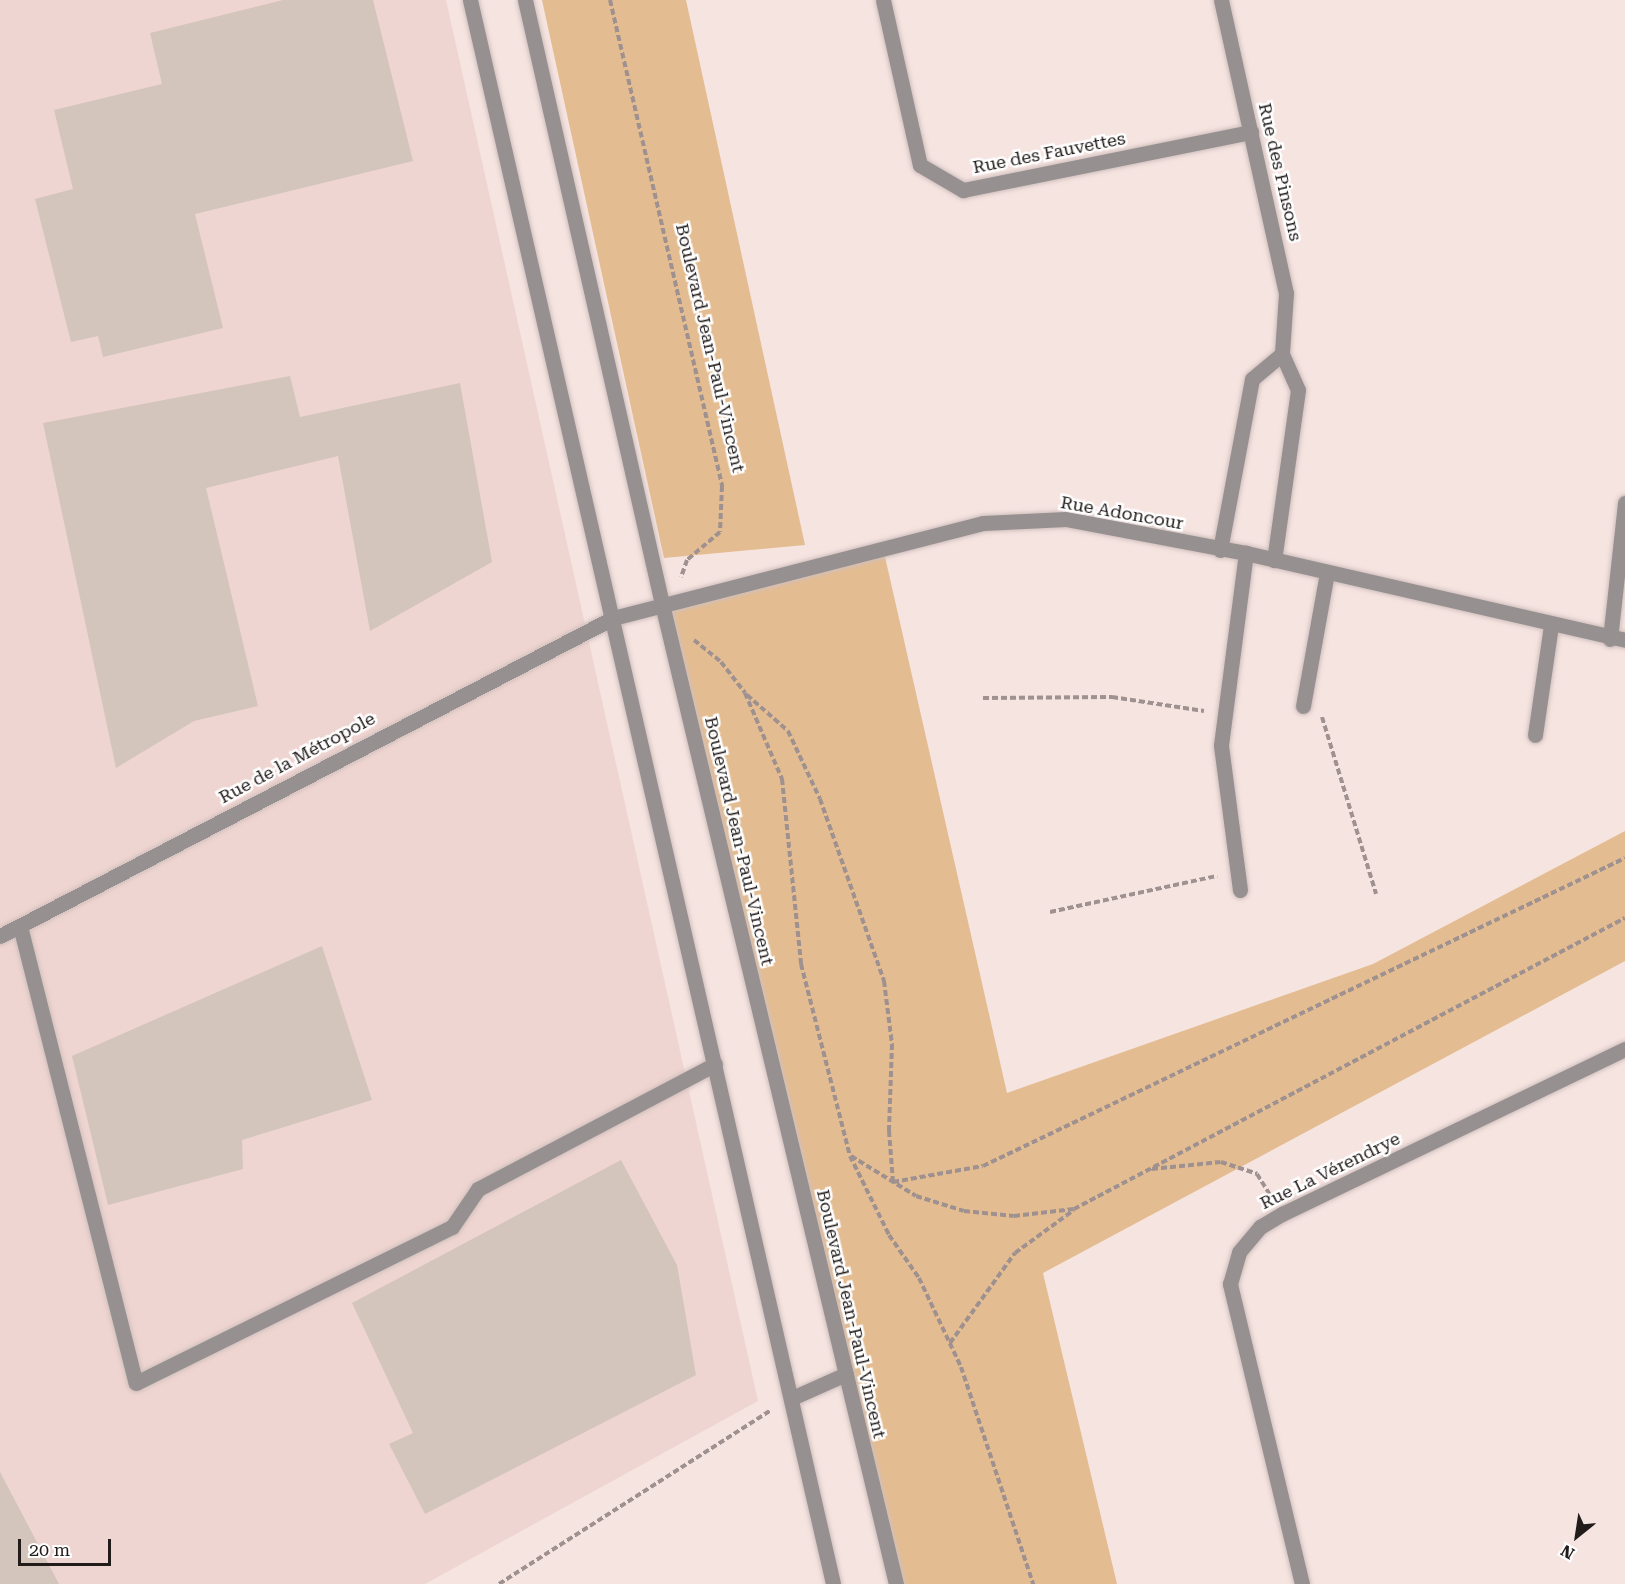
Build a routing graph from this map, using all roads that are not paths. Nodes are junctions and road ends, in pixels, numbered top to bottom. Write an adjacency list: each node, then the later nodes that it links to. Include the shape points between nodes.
1 (470, 0): 13 (street)
2 (525, 0): 12 (street, Boulevard Jean-Paul-Vincent)
3 (883, 0): 5 (street, Rue des Fauvettes, via 920,165 963,190)
4 (1221, 0): 5 (street, Rue des Pinsons)
5 (1251, 132): 6 (street, Rue des Pinsons, via 1286,293)
6 (1282, 354): 8 (street, via 1252,379); 10 (street, Rue des Pinsons, via 1298,390)
7 (1625, 503): 15 (street)
8 (1220, 550): 9 (street, Rue Adoncour); 12 (street, Rue Adoncour, via 1066,519 983,523)
9 (1246, 553): 10 (street, Rue Adoncour); 18 (street, via 1221,745)
10 (1274, 560): 11 (street, Rue Adoncour)
11 (1327, 572): 14 (street, Rue Adoncour); 16 (street)
12 (667, 603): 13 (street, Rue Adoncour); 23 (street, Boulevard Jean-Paul-Vincent)
13 (613, 618): 19 (street, Rue de la Métropole); 22 (street)
14 (1551, 625): 15 (street, Rue Adoncour); 17 (street)
15 (1618, 640)
16 (1303, 706)
17 (1535, 735)
18 (1240, 890)
19 (20, 926): 20 (street, Rue de la Métropole); 22 (street, via 136,1383 452,1227 478,1189)
20 (0, 936)
21 (1625, 1049): 27 (street, Rue La Vérendrye, via 1282,1214 1260,1227 1239,1252 1230,1284)
22 (715, 1064): 24 (street)
23 (846, 1374): 24 (street); 26 (street, Boulevard Jean-Paul-Vincent)
24 (792, 1398): 25 (street)
25 (833, 1584)
26 (896, 1584)
27 (1302, 1584)

